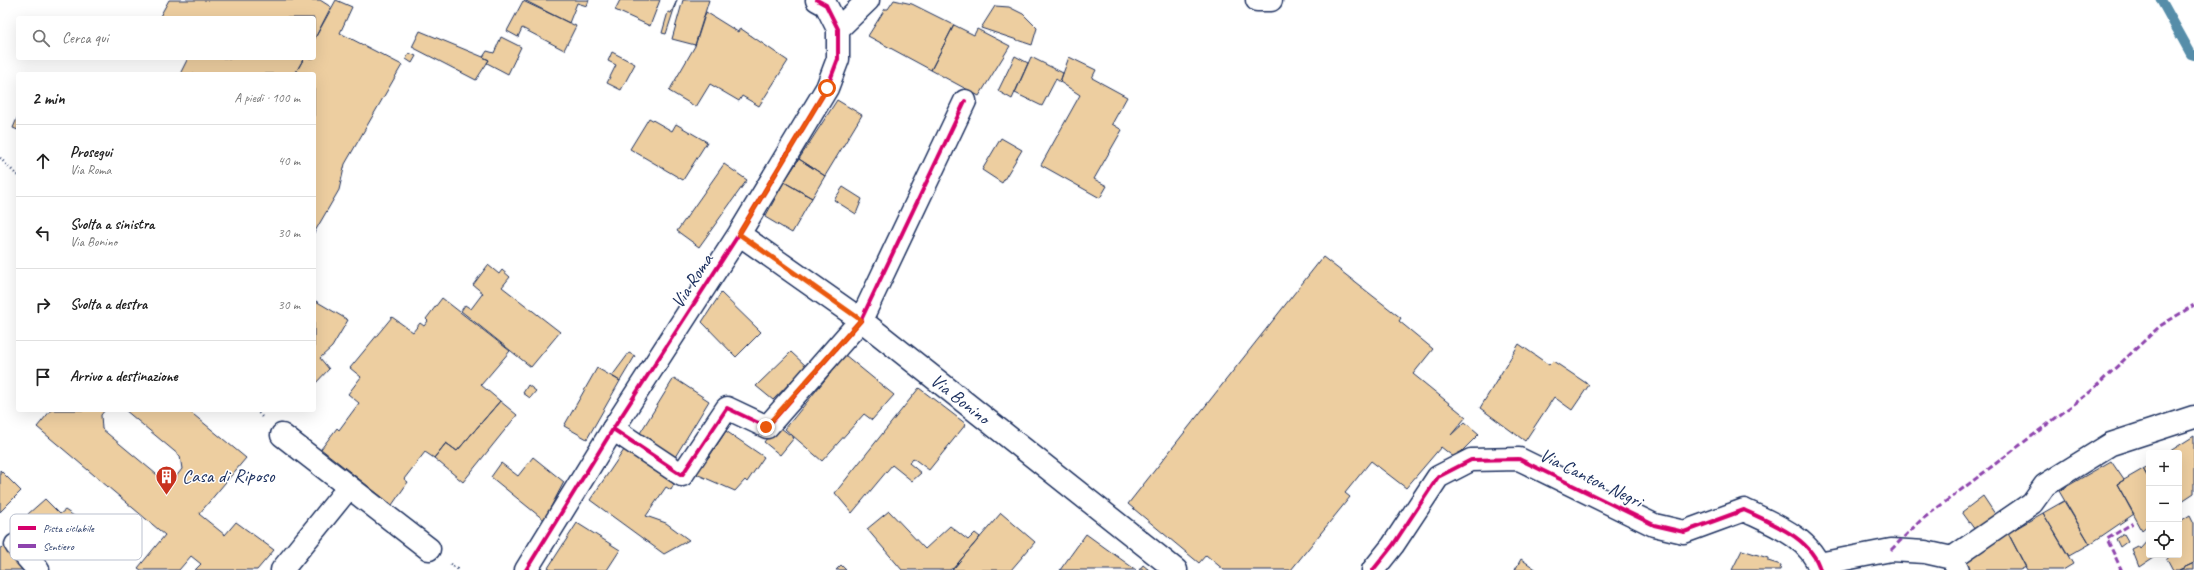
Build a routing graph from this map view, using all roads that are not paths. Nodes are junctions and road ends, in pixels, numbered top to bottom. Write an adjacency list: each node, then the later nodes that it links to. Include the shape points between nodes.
1 (817, 0): 5 (street, Via Roma, via 826,5)
2 (868, 0): 5 (street)
3 (1257, 0): 4 (street)
4 (1271, 0)
5 (838, 29): 7 (street, Via Roma, via 838,59 827,88)
6 (965, 101): 8 (street)
7 (739, 234): 8 (street, Via Bonino); 10 (street, Via Roma)
8 (861, 320): 10 (street, via 766,427 727,408 682,475); 20 (street, Via Bonino)
9 (2194, 417): 16 (street, via 2111,444 2045,485 2032,503)
10 (613, 429): 19 (street, Via Roma)
11 (282, 435): 12 (street)
12 (348, 487): 13 (street); 15 (street)
13 (429, 549)
14 (29, 560): 18 (street)
15 (286, 564)
16 (1955, 564): 17 (street, Via Canton Negri, via 1926,552 1891,550)
17 (1820, 567): 21 (street, Via Canton Negri, via 1805,546 1777,525 1744,510 1684,532 1676,531 1654,525 1520,459 1471,460 1438,478 1394,545)
18 (38, 570)
19 (526, 570)
20 (1176, 570)
21 (1373, 570)

